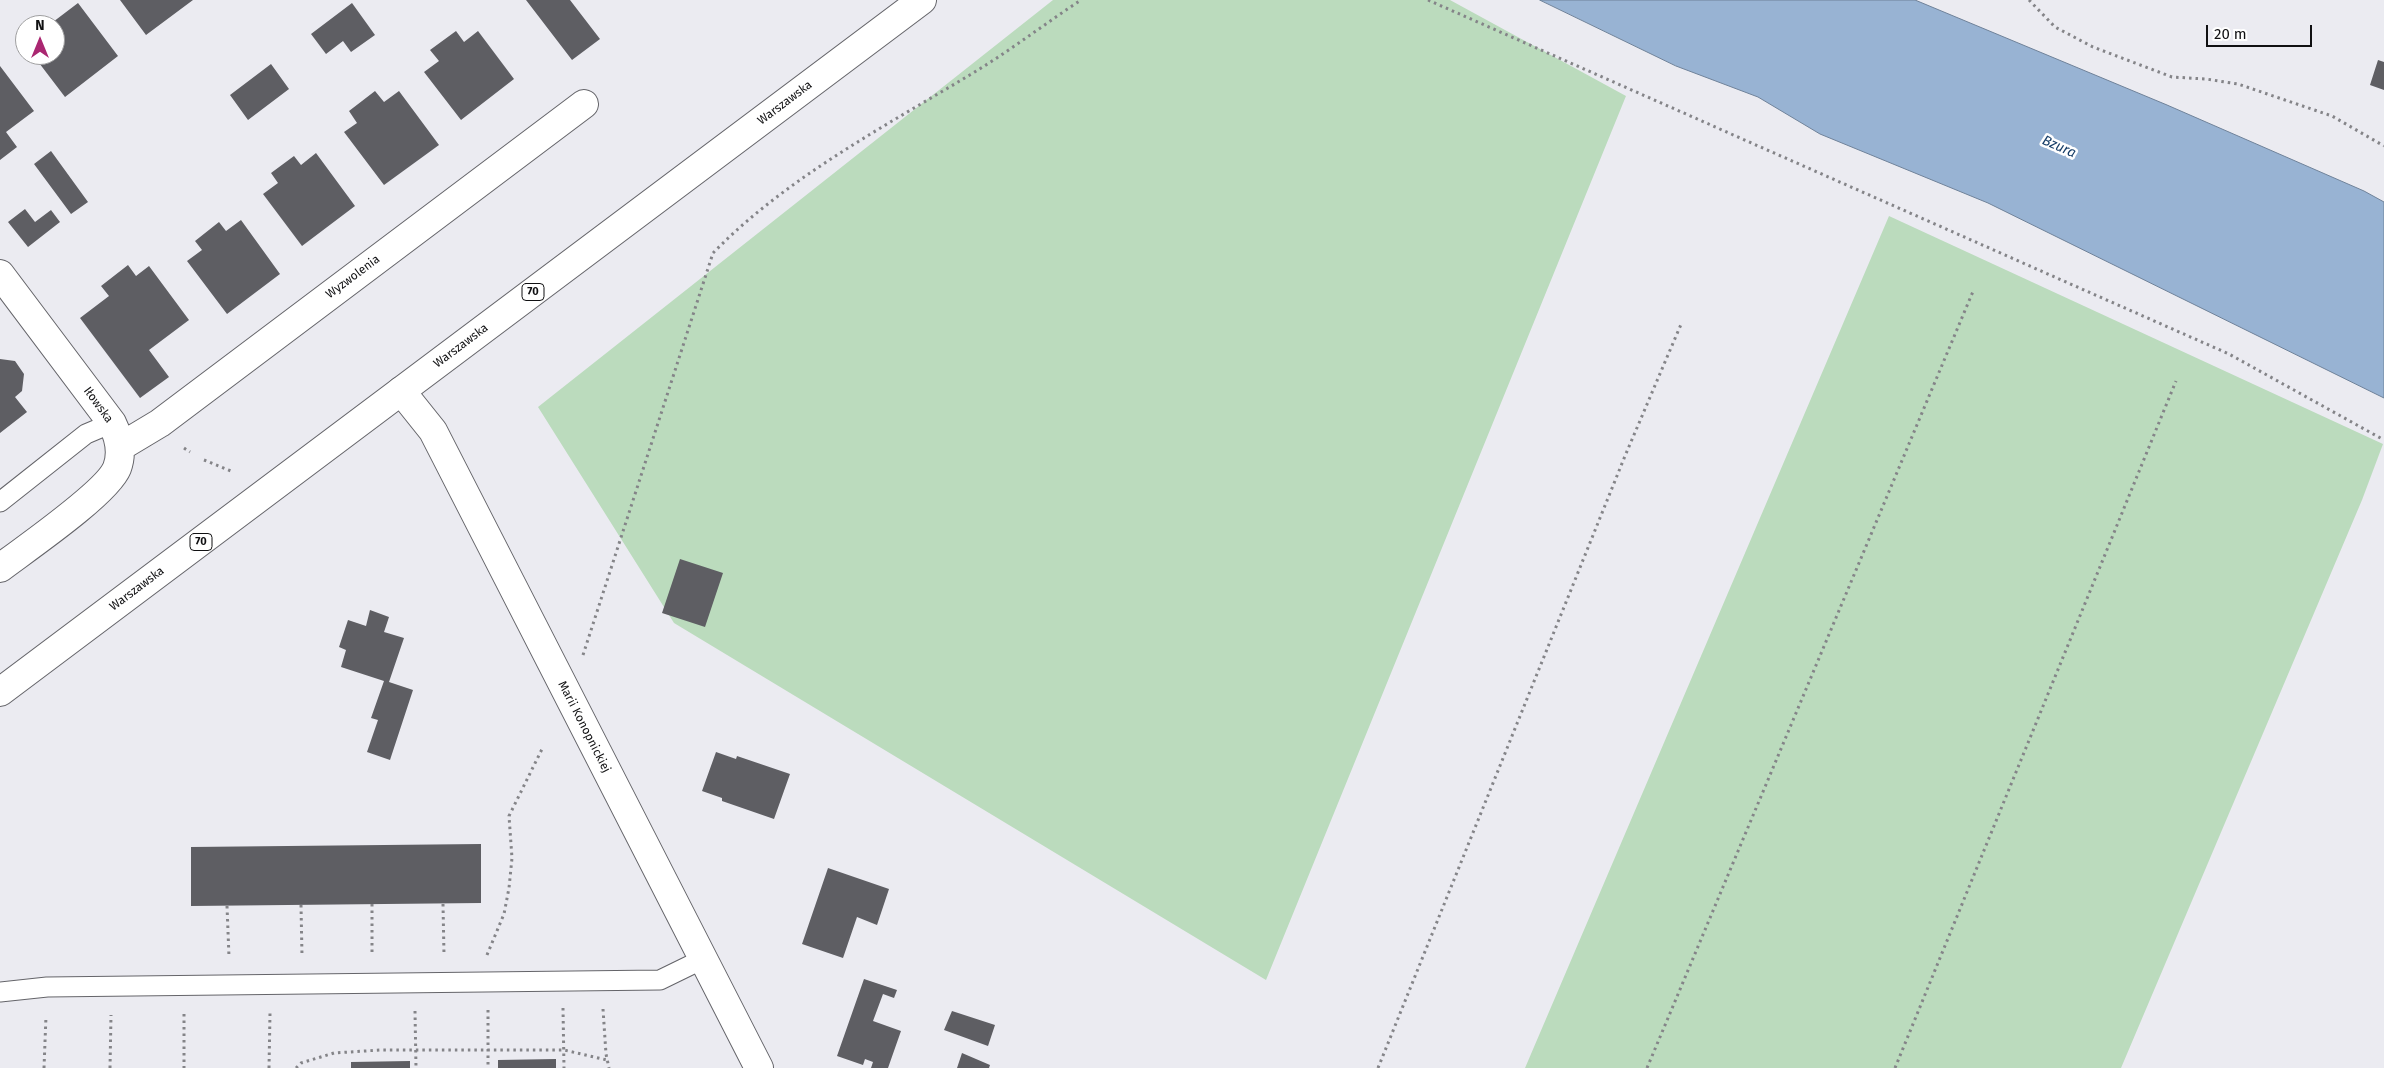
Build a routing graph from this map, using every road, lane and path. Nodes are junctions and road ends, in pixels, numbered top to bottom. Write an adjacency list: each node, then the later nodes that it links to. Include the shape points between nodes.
1 (922, 0): 11 (street, Warszawska / 70)
2 (1081, 0): 20 (path, via 970,75 859,139 738,226 712,252)
3 (1428, 0): 13 (path, via 2229,354)
4 (2029, 0): 6 (path, via 2055,27 2093,47 2172,77 2238,84 2332,116)
5 (584, 104): 12 (street, Wyzwolenia, via 160,423)
6 (2384, 146)
7 (0, 274): 12 (street, Iłowska)
8 (1974, 289): 57 (path)
9 (1682, 322): 56 (path)
10 (2176, 381): 58 (path)
11 (401, 391): 21 (street, Warszawska / 70); 28 (street, Marii Konopnickiej, via 433,431)
12 (116, 435): 18 (lane, via 86,434); 19 (street, via 117,468 110,480)
13 (2384, 440)
14 (184, 448): 15 (path)
15 (190, 452)
16 (204, 460): 17 (path)
17 (232, 471)
18 (0, 502)
19 (0, 568)
20 (582, 657)
21 (0, 692)
22 (543, 747): 27 (path, via 510,816 512,858 509,888 504,914)
23 (372, 904): 35 (path)
24 (443, 904): 33 (path)
25 (301, 905): 34 (path)
26 (227, 906): 38 (path)
27 (487, 955)
28 (703, 959): 29 (lane, via 660,980); 55 (street, Marii Konopnickiej)
29 (602, 981): 31 (lane); 45 (path)
30 (488, 982): 31 (lane); 33 (lane); 44 (path)
31 (563, 982): 43 (path)
32 (414, 983): 33 (lane); 35 (lane); 42 (path)
33 (444, 983)
34 (302, 984): 35 (lane); 36 (lane)
35 (372, 984)
36 (270, 985): 38 (lane); 49 (path)
37 (184, 986): 38 (lane); 39 (lane); 48 (path)
38 (228, 986)
39 (112, 987): 40 (lane); 47 (path)
40 (47, 988): 41 (lane); 46 (path)
41 (0, 992)
42 (416, 1050): 44 (path); 50 (path, via 334,1053 301,1063); 51 (path)
43 (564, 1050): 44 (path); 45 (path); 53 (path)
44 (488, 1051): 52 (path)
45 (607, 1060): 54 (path)
46 (44, 1068)
47 (110, 1068)
48 (184, 1068)
49 (269, 1068)
50 (296, 1068)
51 (416, 1068)
52 (488, 1068)
53 (564, 1068)
54 (609, 1068)
55 (759, 1068)
56 (1378, 1068)
57 (1647, 1068)
58 (1895, 1068)

